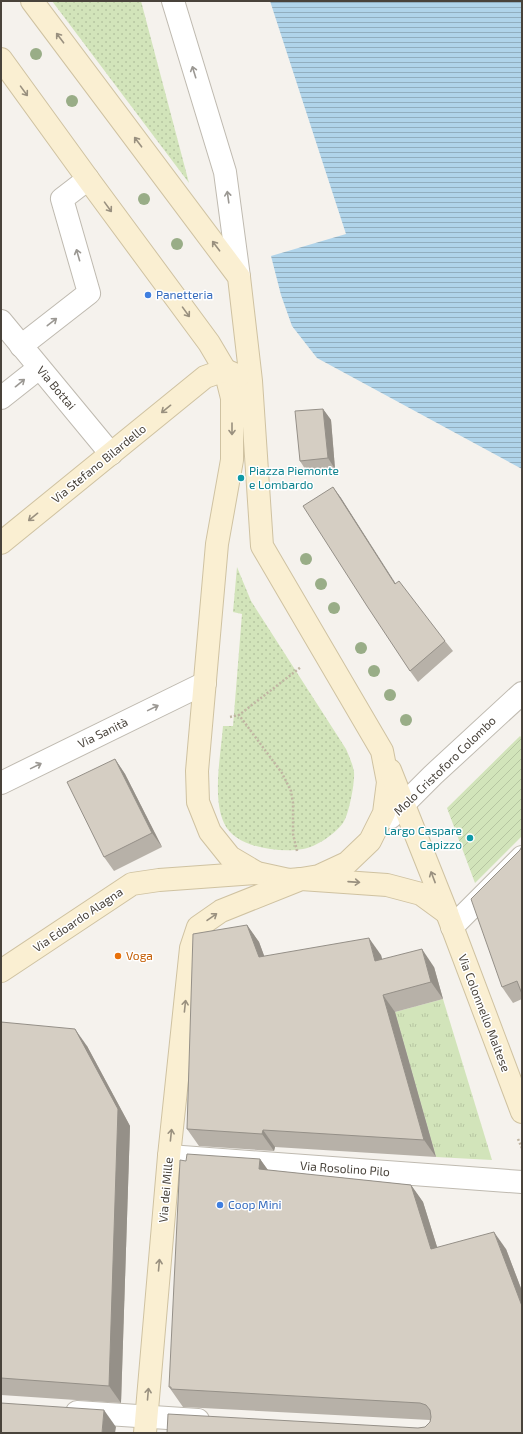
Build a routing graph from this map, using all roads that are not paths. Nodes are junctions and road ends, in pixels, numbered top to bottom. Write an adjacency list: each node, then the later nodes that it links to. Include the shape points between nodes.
1 (32, 1): 5 (main road, one-way to 1)
2 (173, 1): 5 (street, one-way to 2, via 225,172)
3 (1, 59): 4 (main road, one-way to 4)
4 (88, 179): 7 (street, one-way to 4, via 89,293 62,200); 9 (main road, one-way to 9, via 209,343)
5 (239, 277): 10 (main road)
6 (1, 321): 7 (street, Via Bottai)
7 (21, 346): 8 (street, Via Bottai)
8 (39, 368): 11 (street, one-way to 8); 12 (street, Via Bottai)
9 (225, 370): 10 (main road); 12 (main road, Via Stefano Bilardello, one-way to 12, via 205,377); 14 (main road, one-way to 14, via 232,398 232,460 218,544)
10 (251, 381): 16 (main road, via 262,546)
11 (1, 398)
12 (111, 454): 13 (main road, Via Stefano Bilardello, one-way to 13)
13 (1, 543)
14 (205, 683): 17 (street, Via Sanità, one-way to 14); 21 (main road, via 197,771 198,802 210,832 230,857)
15 (521, 695): 18 (street, Molo Cristoforo Colombo)
16 (382, 751): 18 (main road, Via Colonnello Maltese); 19 (main road, via 388,782 384,813)
17 (1, 783)
18 (404, 804): 19 (street, Molo Cristoforo Colombo); 23 (main road, Via Colonnello Maltese, one-way to 18)
19 (370, 841): 22 (main road, via 347,862 319,876)
20 (522, 857): 23 (street)
21 (257, 873): 22 (main road, via 289,880); 24 (main road, Via Edoardo Alagna, via 132,884)
22 (301, 878): 23 (main road, one-way to 23, via 387,885 422,894); 26 (main road, Via dei Mille, one-way to 22, via 191,948 198,927 221,911)
23 (450, 920): 25 (main road, Via Colonnello Maltese)
24 (1, 970)
25 (522, 1112)
26 (169, 1156): 27 (street, Via Rosolino Pilo); 30 (main road, Via dei Mille, one-way to 26)
27 (522, 1182)
28 (54, 1410): 30 (street)
29 (217, 1421): 30 (street)
30 (146, 1425)

